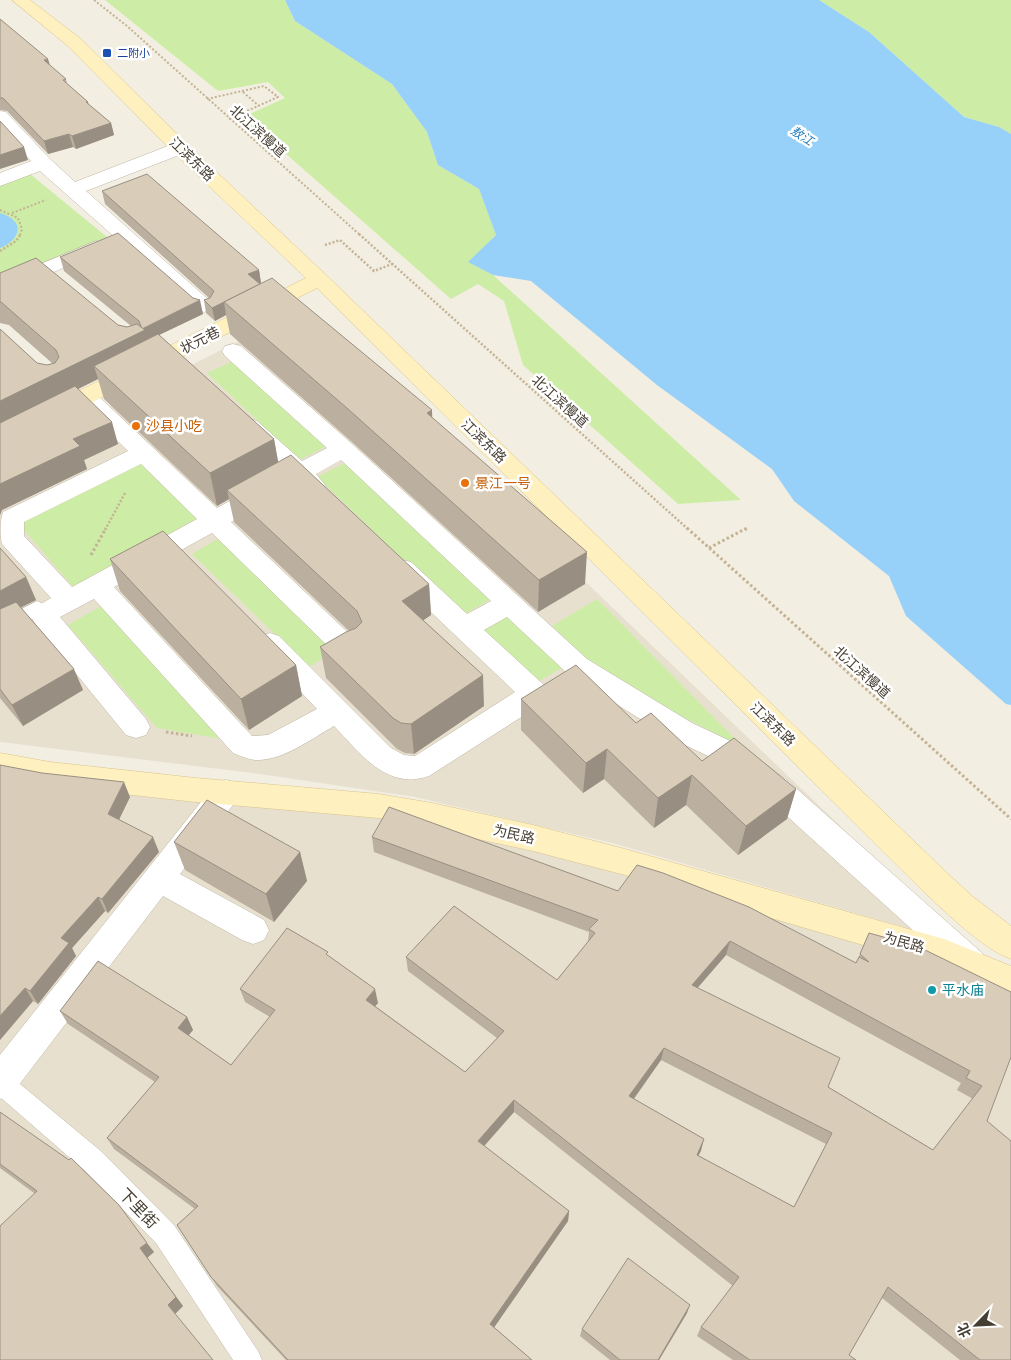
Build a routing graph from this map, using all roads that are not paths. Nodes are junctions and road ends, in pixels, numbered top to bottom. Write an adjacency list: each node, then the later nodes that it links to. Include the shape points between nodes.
1 (20, 0): 3 (main road, 江滨东路, via 75,43)
2 (0, 116): 4 (street)
3 (180, 148): 6 (street); 8 (main road, 江滨东路)
4 (43, 163): 5 (street); 6 (street)
5 (0, 180)
6 (74, 189): 7 (street)
7 (125, 234): 9 (street, via 53,275); 10 (street)
8 (319, 280): 12 (main road, 状元巷); 37 (main road, 江滨东路, via 936,883)
9 (0, 289)
10 (204, 306)
11 (233, 351): 15 (street)
12 (87, 398): 14 (main road, 状元巷); 16 (street)
13 (230, 409): 17 (street)
14 (0, 440)
15 (343, 449): 17 (street); 25 (street)
16 (144, 453): 19 (street); 24 (street, via 12,518 11,538)
17 (300, 472): 18 (street); 19 (street)
18 (329, 500)
19 (214, 522): 20 (street); 30 (street)
20 (172, 544): 22 (street); 23 (street)
21 (386, 554): 29 (street)
22 (193, 565)
23 (97, 585): 24 (street); 31 (street, via 243,745 255,748 273,746)
24 (70, 601): 26 (street)
25 (508, 604): 29 (street); 38 (street, via 577,666 682,731 733,755 778,790)
26 (43, 615): 27 (lane, via 37,608); 32 (street)
27 (0, 628)
28 (255, 628): 31 (street)
29 (465, 628): 31 (street, via 535,694 418,768 399,767 381,756)
30 (350, 651)
31 (337, 711)
32 (136, 727)
33 (0, 765): 34 (main road, 为民路, via 50,774)
34 (226, 792): 35 (street); 38 (main road, 为民路, via 379,806 533,838)
35 (159, 878): 36 (street); 40 (street)
36 (253, 930)
37 (1011, 945)
38 (972, 964): 39 (main road, 为民路)
39 (1011, 981)
40 (0, 1082): 41 (lane, 下里街, via 94,1161 165,1234)
41 (249, 1360)

